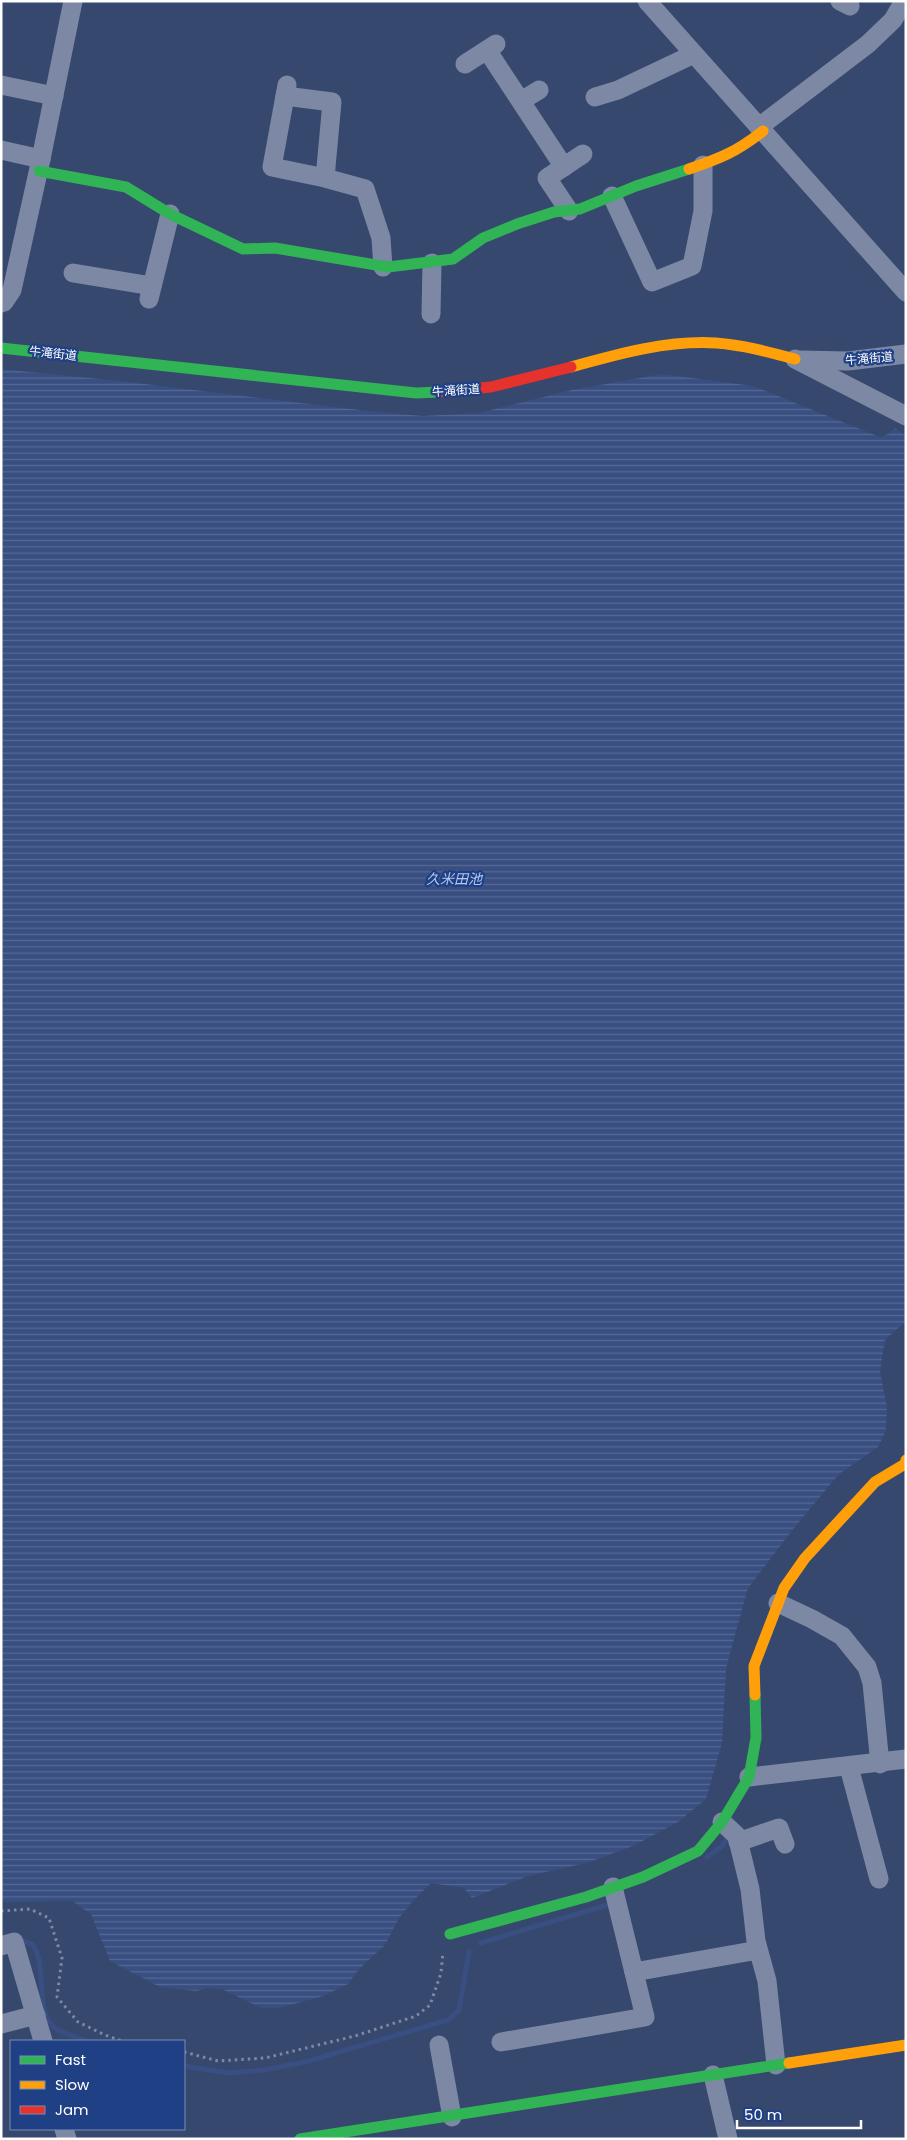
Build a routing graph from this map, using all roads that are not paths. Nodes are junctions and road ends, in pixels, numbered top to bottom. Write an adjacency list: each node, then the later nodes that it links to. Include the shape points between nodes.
1 (73, 1): 8 (street)
2 (647, 1): 4 (street)
3 (904, 1): 11 (street, via 893,20 868,44)
4 (694, 54): 9 (street, via 618,90); 11 (street)
5 (465, 64): 10 (street, via 492,46)
6 (1, 85): 8 (street)
7 (539, 90): 10 (street)
8 (54, 96): 14 (street)
9 (595, 97)
10 (521, 102): 16 (street)
11 (761, 129): 15 (street, via 740,149); 24 (street)
12 (1, 150): 14 (street)
13 (583, 154): 16 (street)
14 (40, 165): 20 (street, via 126,187); 25 (street, via 12,290)
15 (703, 165): 18 (street); 18 (street, via 703,211 692,266 652,282)
16 (564, 167): 19 (street, via 547,178)
17 (325, 178): 17 (street, via 332,102 286,91 272,167); 22 (street, via 365,189 381,238)
18 (612, 196): 19 (street, via 580,210)
19 (569, 211): 21 (street, via 554,212 498,231 453,259)
20 (170, 214): 22 (street, via 243,249 275,248); 23 (street, via 151,292)
21 (432, 263): 22 (street); 26 (street)
22 (383, 267)
23 (73, 273)
24 (906, 292)
25 (1, 303)
26 (431, 314)
27 (1, 348): 29 (street, 牛滝街道, via 416,393 502,385 657,346 741,345)
28 (906, 354): 29 (street, 牛滝街道, via 848,361)
29 (795, 359): 30 (street)
30 (906, 416)
31 (905, 1463): 32 (street, via 875,1482 838,1519 804,1558)
32 (778, 1603): 34 (street, via 842,1636 867,1668 872,1684); 36 (street, via 754,1666 756,1738)
33 (906, 1759): 34 (street)
34 (880, 1764): 35 (street)
35 (849, 1767): 36 (street); 40 (street)
36 (749, 1777): 37 (street)
37 (722, 1822): 38 (street, via 737,1836); 41 (street, via 698,1851)
38 (738, 1842): 39 (street, via 779,1828); 44 (street, via 750,1889)
39 (785, 1844)
40 (880, 1879)
41 (613, 1887): 42 (street); 45 (street)
42 (450, 1934)
43 (1, 1946): 46 (street, via 14,1942)
44 (758, 1950): 45 (street); 52 (street, via 767,1981)
45 (634, 1972): 49 (street, via 645,2017)
46 (36, 2015): 47 (street); 48 (street)
47 (1, 2024)
48 (43, 2040)
49 (501, 2042)
50 (439, 2045): 54 (street)
51 (906, 2045): 52 (street)
52 (776, 2065): 53 (street)
53 (713, 2075): 54 (street); 56 (street)
54 (452, 2117): 55 (street)
55 (300, 2139)
56 (728, 2139)

